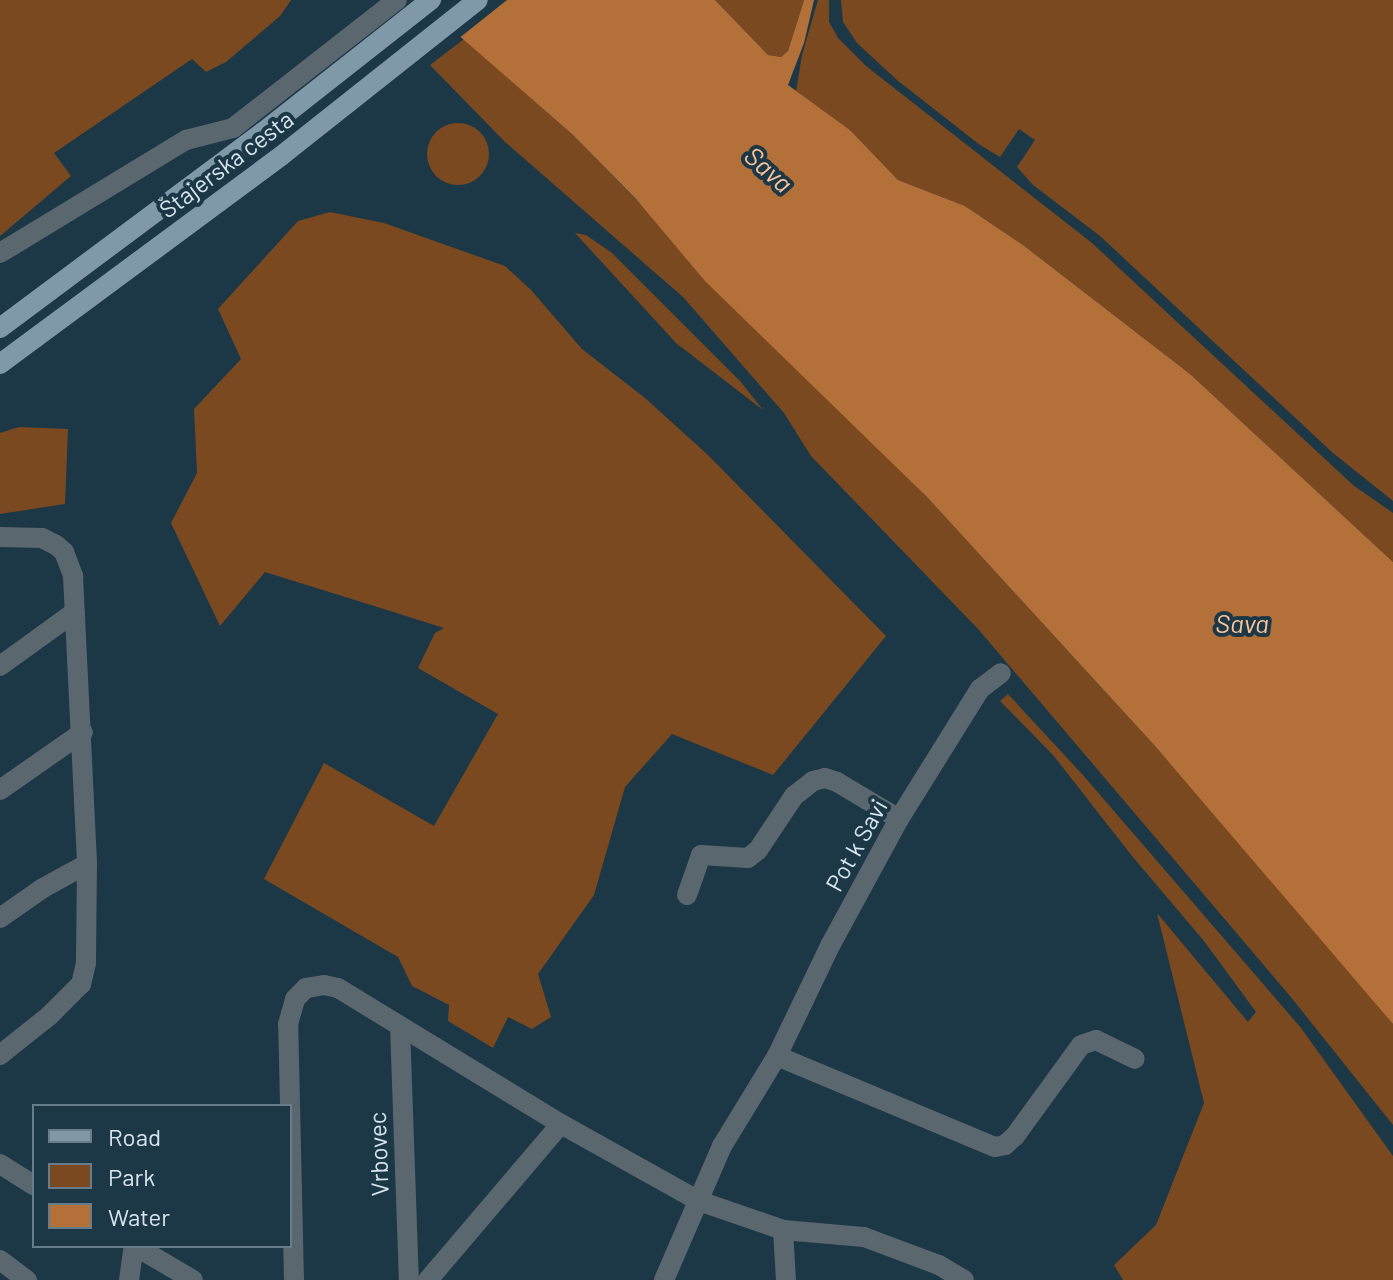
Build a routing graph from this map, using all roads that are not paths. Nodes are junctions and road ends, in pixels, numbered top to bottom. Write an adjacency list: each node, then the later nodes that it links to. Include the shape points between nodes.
1 (397, 0): 4 (street)
2 (431, 0): 4 (main road, Štajerska cesta)
3 (478, 0): 7 (main road, Štajerska cesta, via 281,156)
4 (257, 124): 5 (street, via 186,140); 6 (main road, Štajerska cesta)
5 (0, 253)
6 (0, 328)
7 (0, 364)
8 (0, 537): 9 (street, via 42,538 64,552 73,576)
9 (75, 612): 10 (street); 12 (street)
10 (0, 666)
11 (1001, 673): 14 (street, Pot k Savi, via 980,689)
12 (83, 732): 13 (street); 15 (street)
13 (0, 790)
14 (899, 819): 16 (street, via 837,782 813,781 794,796 748,858 701,855); 20 (street, Pot k Savi)
15 (87, 864): 17 (street); 19 (street, via 81,984)
16 (687, 895)
17 (0, 918)
18 (400, 1026): 22 (street, via 338,988 306,988 295,999 288,1024); 23 (street); 36 (street, Vrbovec)
19 (0, 1055)
20 (777, 1056): 21 (street, via 995,1147 1015,1136 1081,1045 1096,1040); 27 (street, Pot k Savi, via 722,1146)
21 (1135, 1059)
22 (290, 1104)
23 (561, 1124): 27 (street); 37 (street)
24 (0, 1164): 25 (street)
25 (32, 1184)
26 (292, 1195): 35 (street)
27 (699, 1201): 28 (street); 38 (street, Pot k Savi)
28 (783, 1230): 39 (street); 40 (street, via 864,1237)
29 (135, 1248): 33 (street)
30 (138, 1248): 34 (street)
31 (0, 1260): 32 (street)
32 (27, 1280)
33 (129, 1280)
34 (193, 1280)
35 (294, 1280)
36 (409, 1280)
37 (428, 1280)
38 (664, 1280)
39 (786, 1280)
40 (964, 1280)

